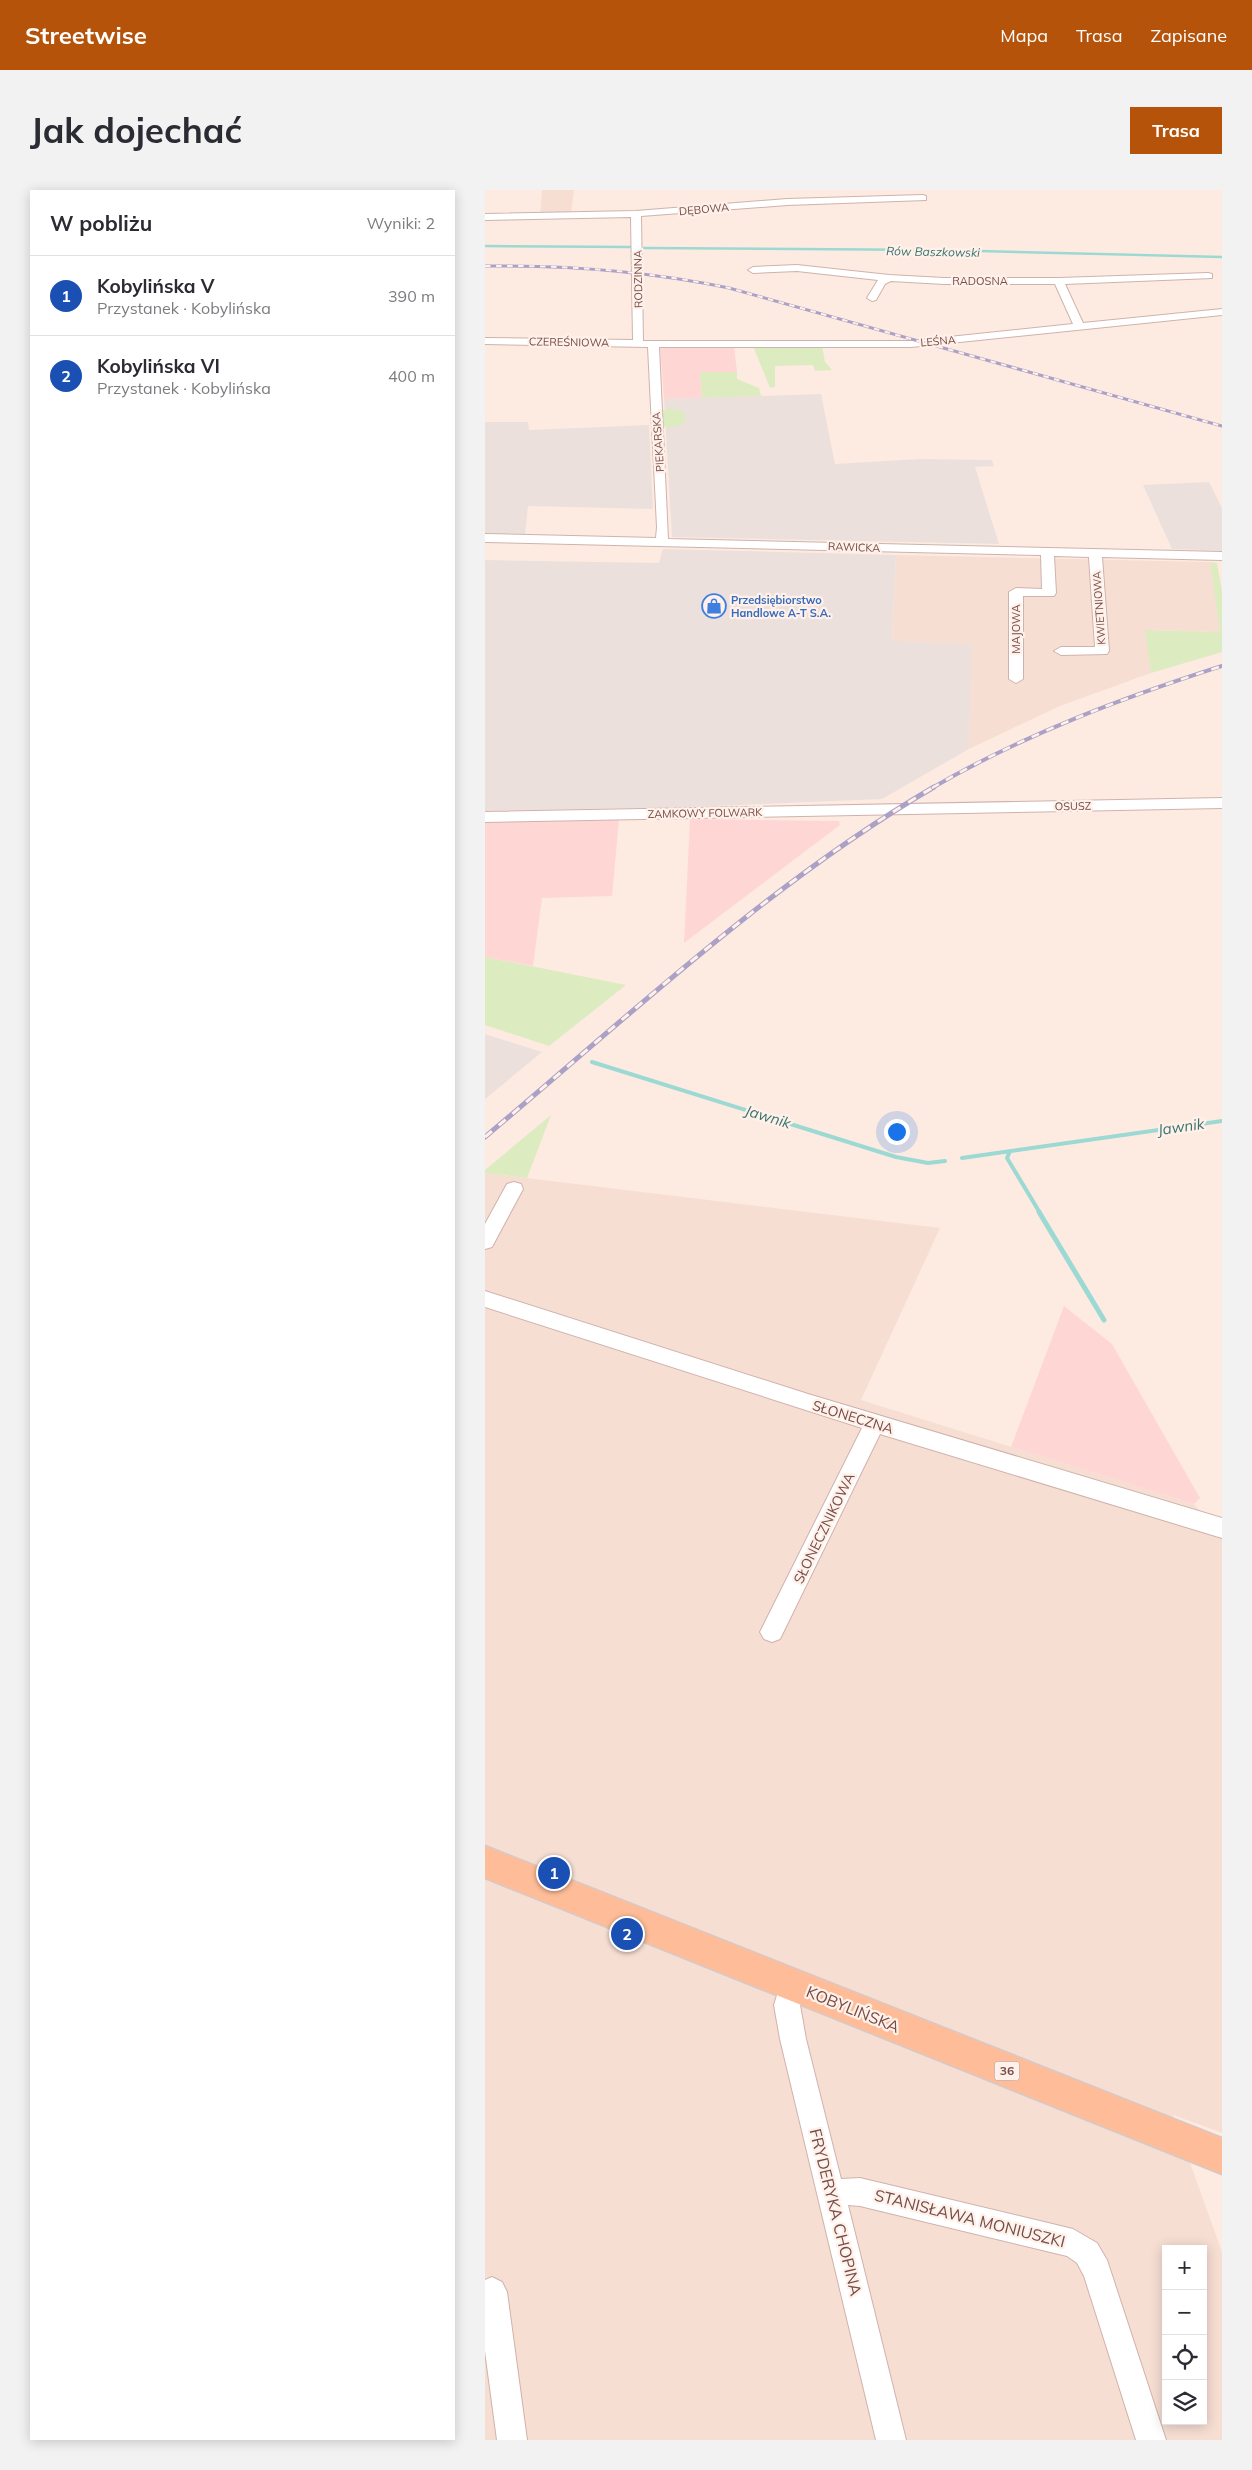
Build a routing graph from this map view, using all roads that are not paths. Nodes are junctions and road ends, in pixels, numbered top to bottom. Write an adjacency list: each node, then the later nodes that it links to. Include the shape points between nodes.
1 (923, 198): 2 (street, DĘBOWA, via 787,202)
2 (636, 214): 3 (street, DĘBOWA); 12 (street, RODZINNA)
3 (485, 217)
4 (753, 270): 6 (street, RADOSNA, via 797,268)
5 (1208, 276): 7 (street, RADOSNA)
6 (889, 278): 7 (street, RADOSNA); 8 (street, via 881,282)
7 (1059, 281): 10 (street)
8 (872, 298)
9 (1222, 312): 10 (street, LEŚNA)
10 (1079, 327): 13 (street, LEŚNA, via 911,344)
11 (485, 341): 12 (street, CZEREŚNIOWA)
12 (638, 344): 13 (street, CZEREŚNIOWA)
13 (653, 344): 15 (street, PIEKARSKA)
14 (485, 538): 15 (street, RAWICKA)
15 (662, 541): 16 (street, RAWICKA)
16 (1047, 552): 17 (street, RAWICKA); 20 (street, MAJOWA, via 1049,593 1016,592)
17 (1095, 553): 18 (street, RAWICKA); 19 (street, KWIETNIOWA, via 1102,651)
18 (1221, 560)
19 (1061, 651)
20 (1016, 679)
21 (1222, 803): 22 (street, OSUSZ)
22 (924, 808): 23 (street, ZAMKOWY FOLWARK)
23 (485, 817)
24 (514, 1189): 25 (street)
25 (485, 1242)
26 (485, 1299): 27 (street, SŁONECZNA)
27 (875, 1424): 28 (street, SŁONECZNA); 29 (street, SŁONECZNIKOWA)
28 (1222, 1528)
29 (772, 1632)
30 (485, 1862): 31 (main road, KOBYLIŃSKA / 36)
31 (792, 1985): 32 (main road, KOBYLIŃSKA / 36); 33 (street, FRYDERYKA CHOPINA, via 787,1998 788,2014)
32 (1222, 2156)
33 (832, 2195): 36 (street, FRYDERYKA CHOPINA); 37 (street, STANISŁAWA MONIUSZKI, via 860,2192 1073,2243 1087,2253 1097,2270)
34 (492, 2292): 35 (street)
35 (512, 2440)
36 (891, 2440)
37 (1151, 2440)

